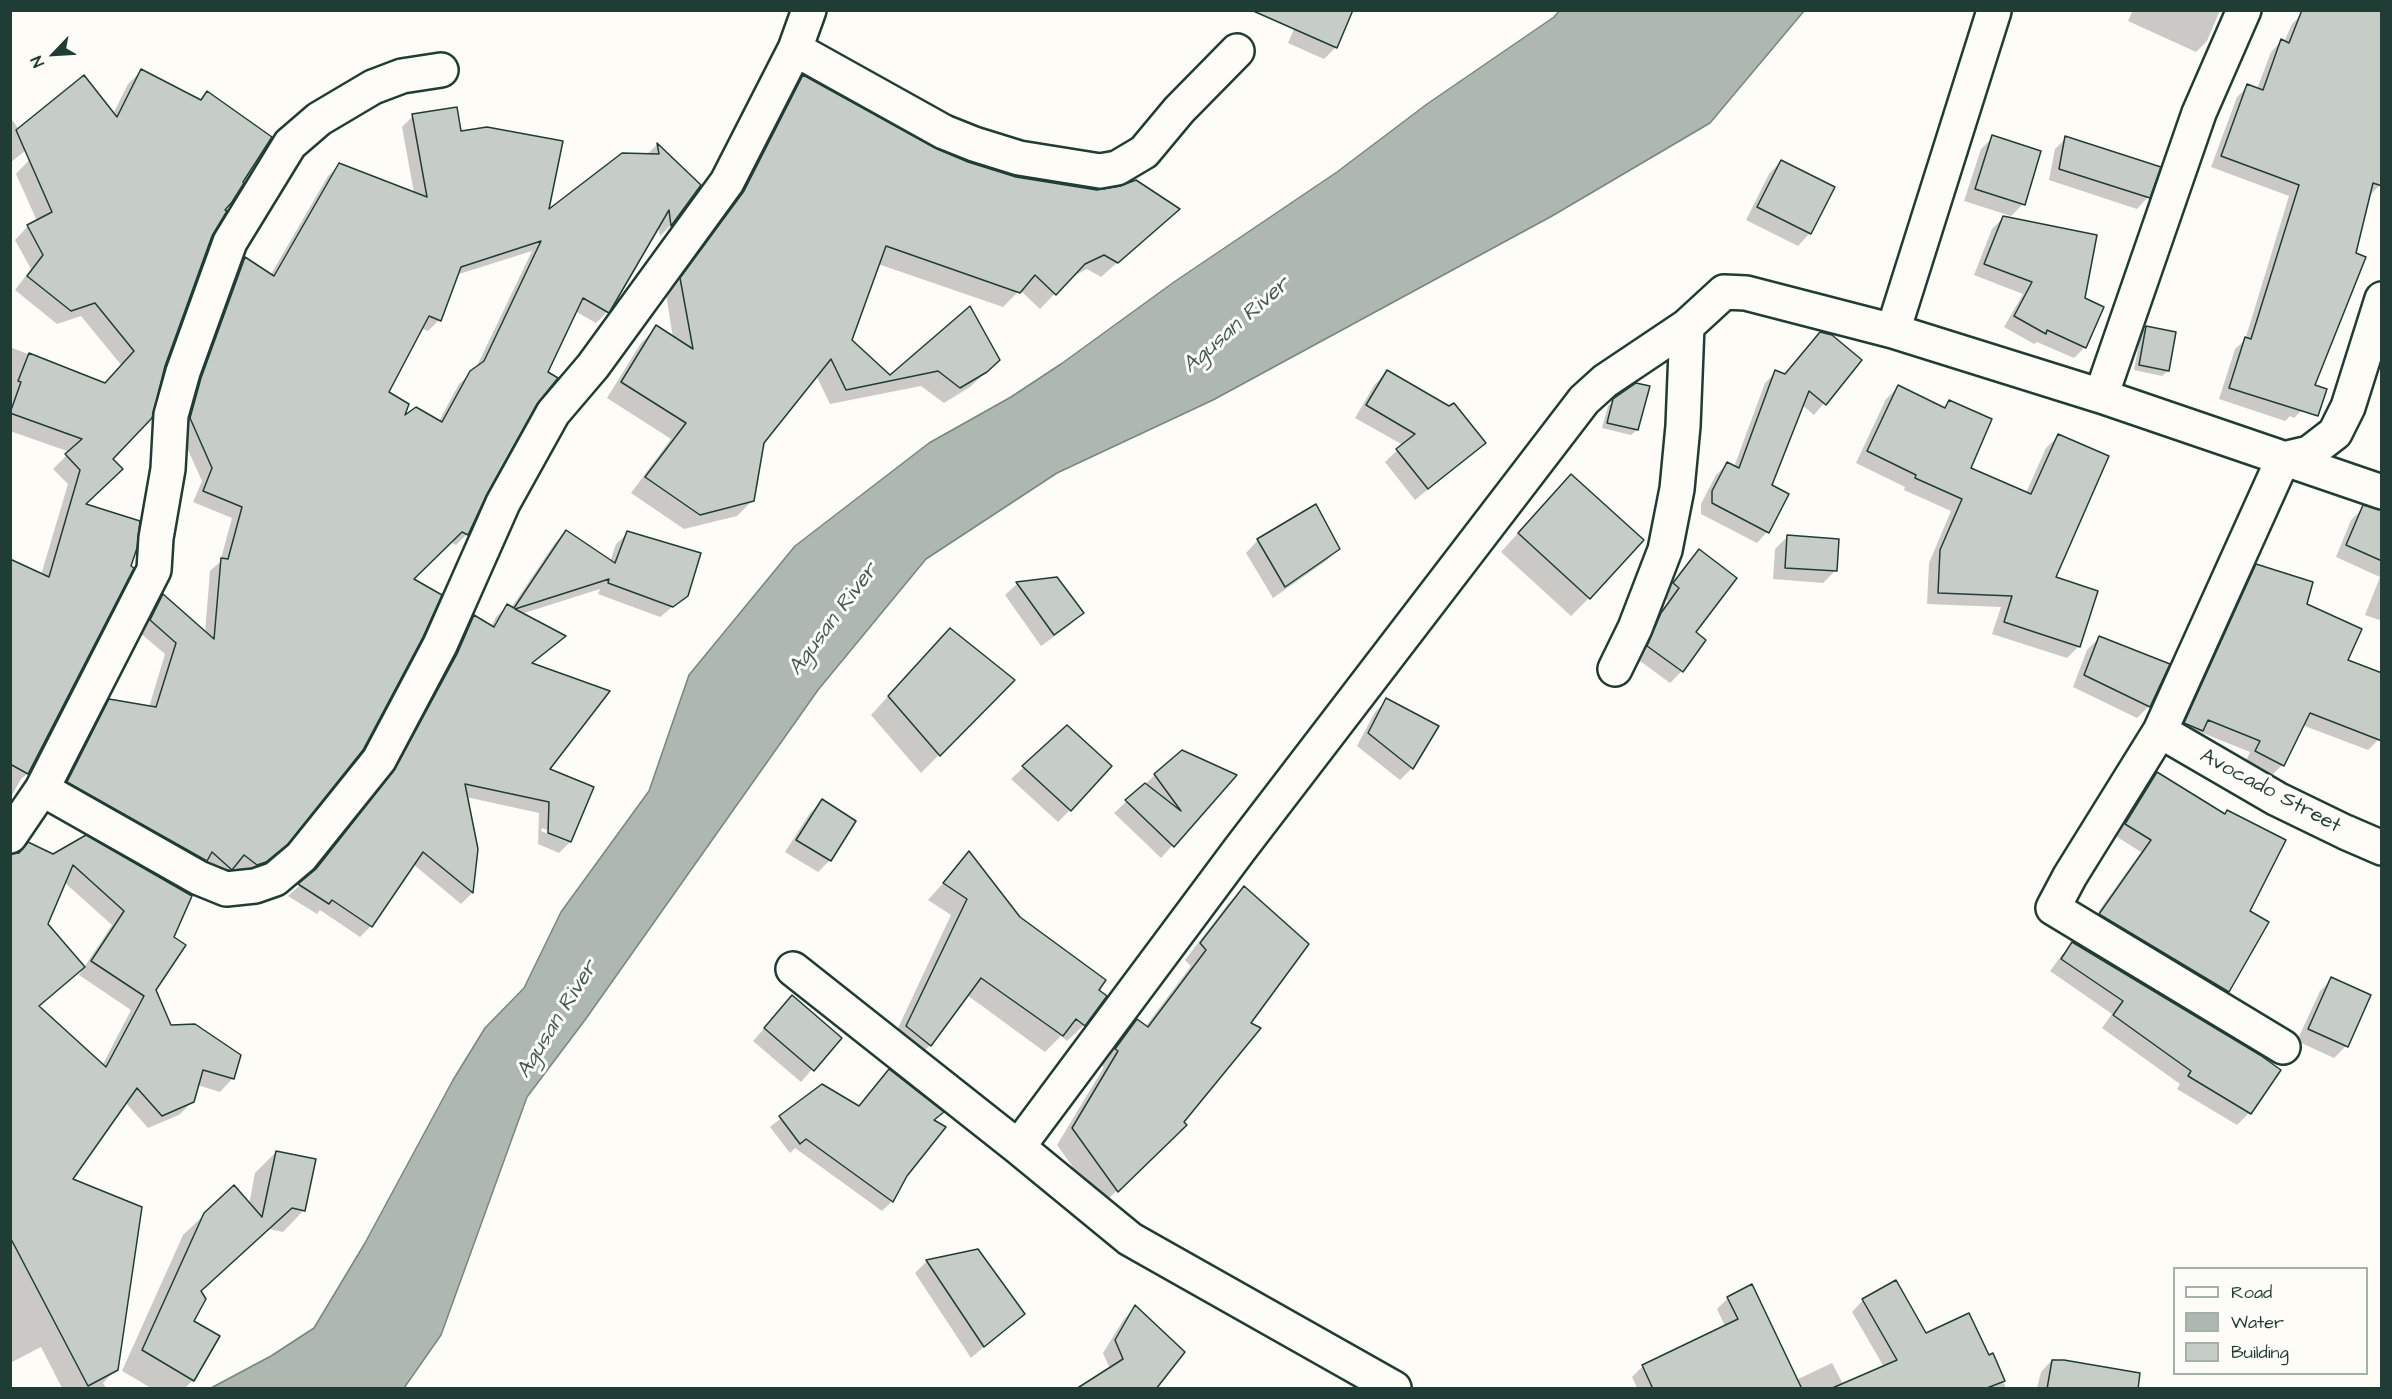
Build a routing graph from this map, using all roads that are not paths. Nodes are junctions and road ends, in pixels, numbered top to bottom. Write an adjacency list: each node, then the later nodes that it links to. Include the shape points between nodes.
1 (809, 10): 4 (street)
2 (2244, 10): 10 (street, via 2199,113)
3 (1994, 11): 9 (street)
4 (795, 49): 5 (street, via 944,132 1019,158 1100,171 1117,168 1144,152); 15 (street, via 727,182 593,366 553,413 504,503 440,645 379,760 301,857 275,879 226,889 199,878)
5 (1237, 51)
6 (441, 70): 15 (street, via 402,76 373,87 319,119 290,144 230,242 171,415 154,570)
7 (2382, 299): 11 (street, via 2348,407 2335,433 2310,453)
8 (1687, 326): 9 (street, via 1724,292 1735,292); 13 (street, via 1678,478 1665,550); 20 (street, via 1605,381 1584,400 1240,849)
9 (1893, 331): 10 (street)
10 (2101, 396): 11 (street)
11 (2283, 459): 12 (street); 14 (street)
12 (2382, 492)
13 (1615, 669)
14 (2160, 731): 17 (street, Avocado Street, via 2277,799); 19 (street, via 2053,908)
15 (42, 789): 16 (street)
16 (10, 836)
17 (2382, 848)
18 (794, 969): 20 (street)
19 (2283, 1047)
20 (1018, 1147): 21 (street, via 1130,1239)
21 (1394, 1389)

